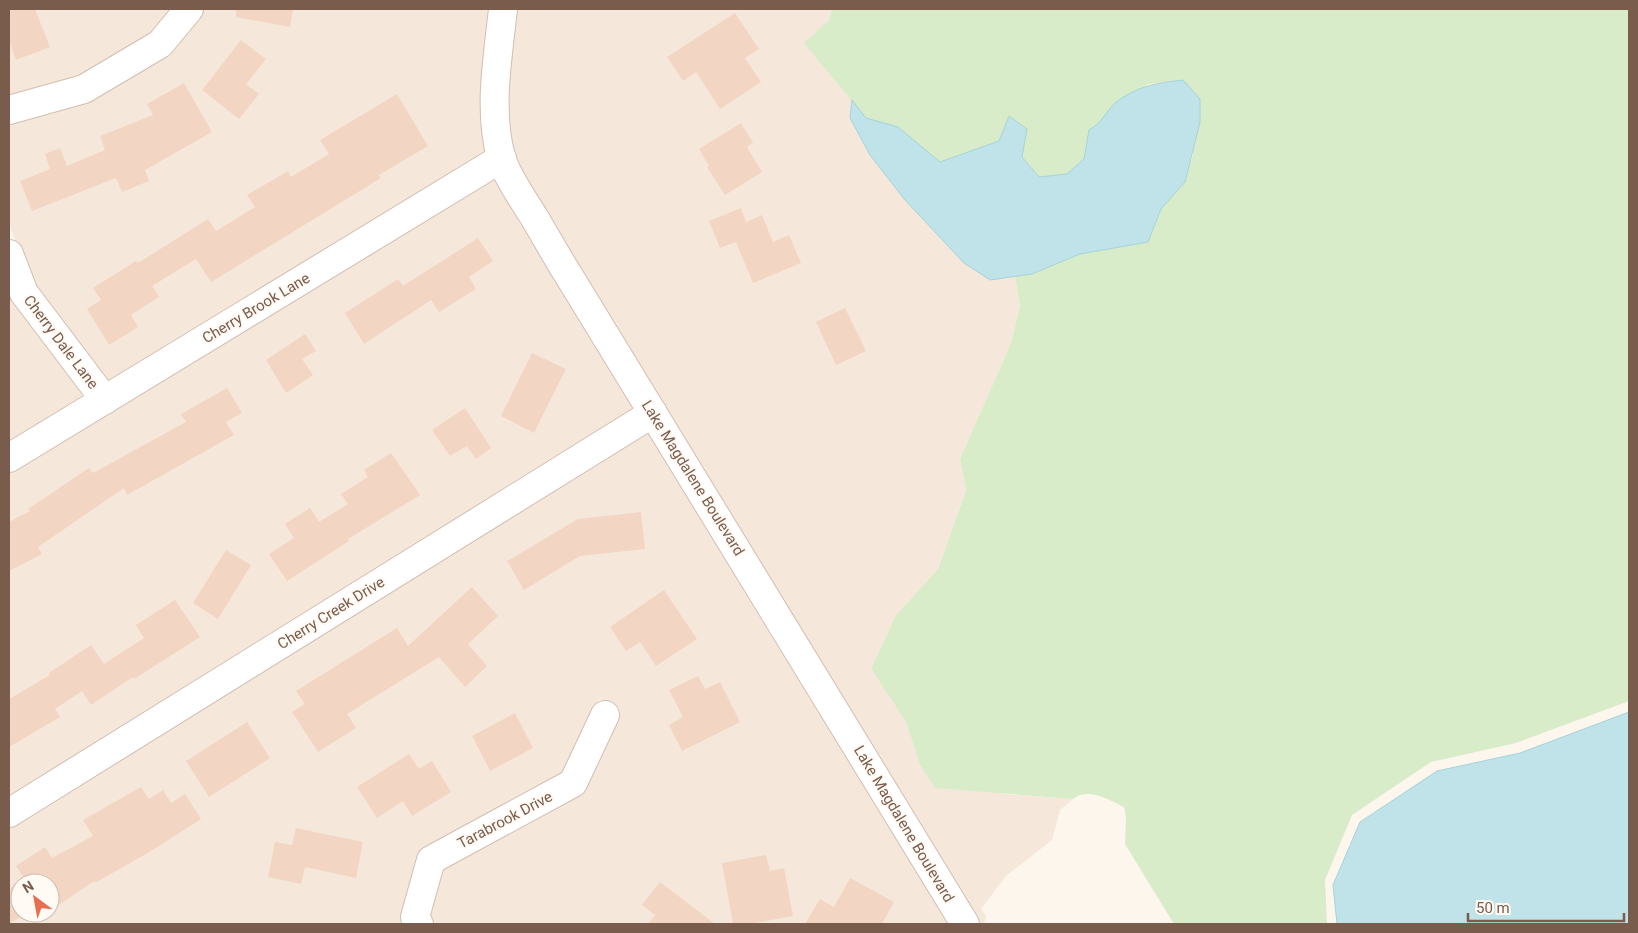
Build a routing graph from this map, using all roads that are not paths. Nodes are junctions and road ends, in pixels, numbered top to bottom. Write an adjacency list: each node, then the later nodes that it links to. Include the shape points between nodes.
1 (189, 9): 3 (street, via 160,44 84,89)
2 (503, 9): 4 (street, Lake Magdalene Boulevard, via 495,99)
3 (9, 110)
4 (502, 158): 6 (street, Cherry Brook Lane); 7 (street, Lake Magdalene Boulevard, via 568,276)
5 (9, 254): 6 (street, Cherry Dale Lane, via 24,293)
6 (105, 400): 8 (street, Cherry Brook Lane)
7 (653, 413): 10 (street, Cherry Creek Drive); 12 (street, Lake Magdalene Boulevard)
8 (9, 458)
9 (605, 715): 11 (street, Tarabrook Drive, via 573,783 430,860 415,917)
10 (9, 813)
11 (419, 924)
12 (966, 924)

